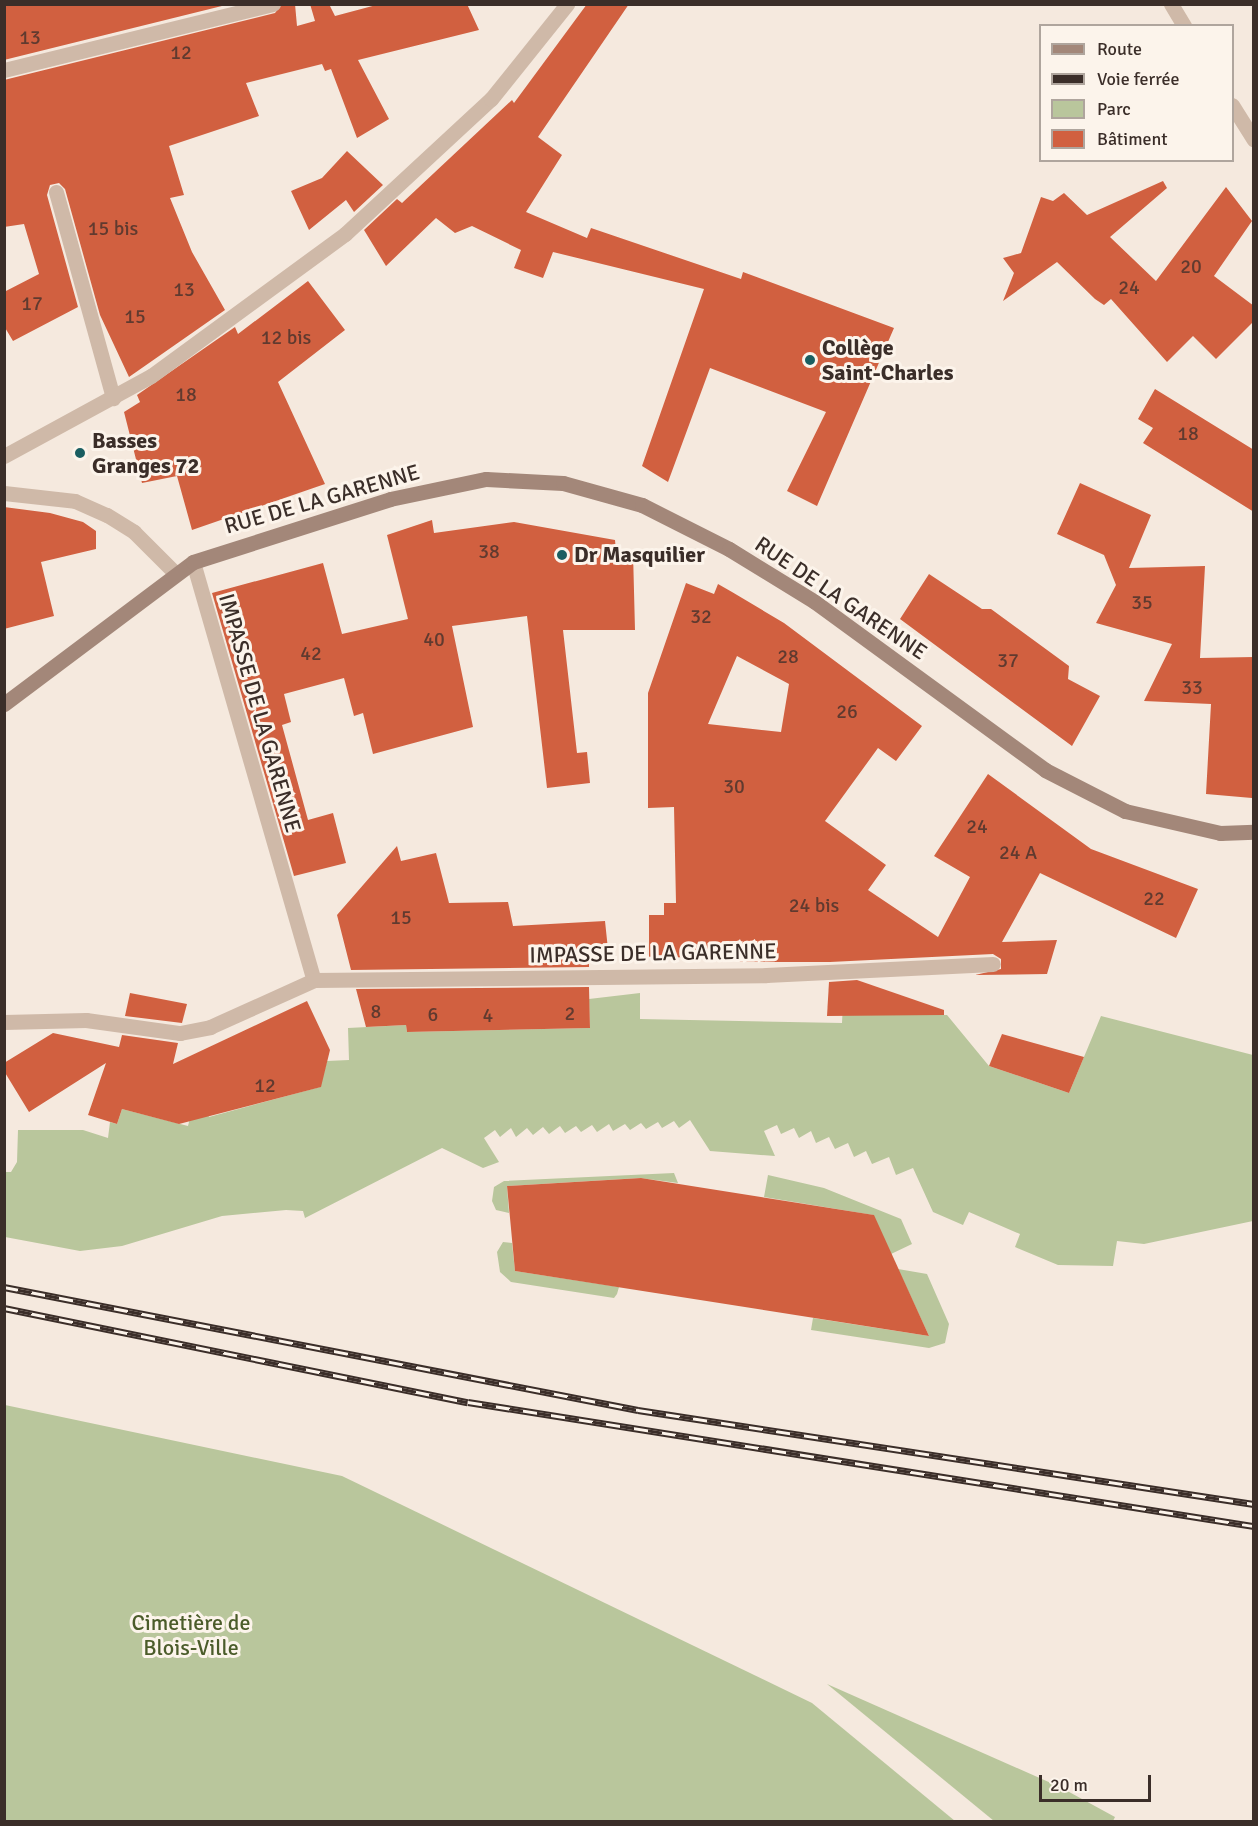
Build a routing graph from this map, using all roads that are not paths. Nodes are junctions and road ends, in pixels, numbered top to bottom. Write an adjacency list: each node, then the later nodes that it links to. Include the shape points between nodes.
1 (273, 4): 5 (street)
2 (567, 4): 9 (street, via 491,99 345,234 216,332)
3 (1171, 4): 4 (street)
4 (1183, 24)
5 (4, 70)
6 (1234, 107): 7 (street)
7 (1254, 140)
8 (56, 192): 9 (street)
9 (113, 398): 10 (street)
10 (4, 456)
11 (4, 492): 13 (street, via 75,501 107,514 134,532)
12 (193, 562): 13 (street, RUE DE LA GARENNE); 15 (street, RUE DE LA GARENNE, via 390,499 486,479 563,483 642,505 729,549 815,602 1045,770 1125,811 1220,833); 17 (street, IMPASSE DE LA GARENNE)
13 (174, 572): 14 (street, RUE DE LA GARENNE, via 94,640)
14 (4, 704)
15 (1254, 832)
16 (993, 964): 17 (street, IMPASSE DE LA GARENNE, via 766,975)
17 (314, 980): 18 (street, IMPASSE DE LA GARENNE, via 210,1027 180,1034 86,1020)
18 (4, 1022)

